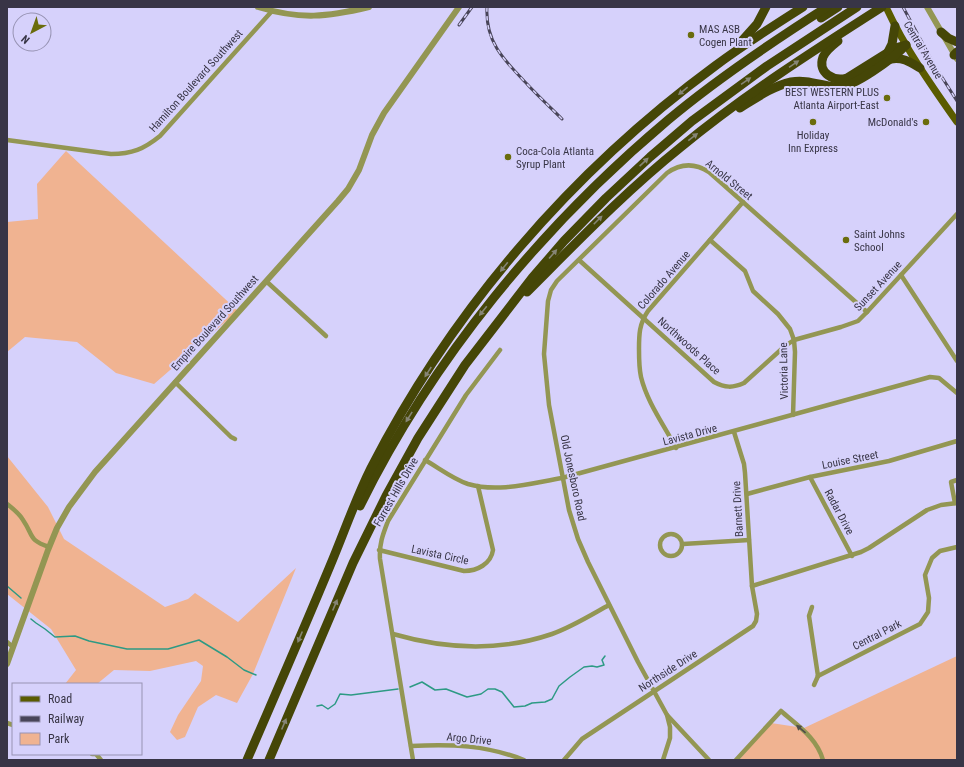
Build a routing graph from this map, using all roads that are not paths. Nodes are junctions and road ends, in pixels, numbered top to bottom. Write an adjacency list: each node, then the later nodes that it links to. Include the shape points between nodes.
1 (258, 7): 12 (street)
2 (369, 7): 12 (street, via 314,16)
3 (459, 7): 31 (street, Empire Boulevard Southwest, via 384,113 348,189)
4 (766, 7): 20 (highway, via 751,32)
5 (803, 7): 20 (highway)
6 (827, 7): 26 (highway, via 744,62 691,102 625,158)
7 (838, 7): 26 (highway, via 721,85 674,122 586,203)
8 (857, 7): 33 (highway, one-way to 8, via 564,241 650,157 729,93)
9 (882, 7): 13 (highway)
10 (886, 7): 14 (main road, Central Avenue)
11 (927, 7): 15 (street)
12 (272, 11): 24 (street, Hamilton Boulevard Southwest, via 160,136 148,146 135,152 111,154)
13 (874, 12): 19 (highway, via 827,51 822,59 823,70 834,79 847,78); 23 (highway, one-way to 13, via 763,85)
14 (895, 26): 17 (main road, Central Avenue); 19 (highway)
15 (941, 32): 16 (highway); 18 (street)
16 (957, 42)
17 (906, 45): 19 (highway, via 895,48); 21 (main road, Central Avenue)
18 (956, 55)
19 (889, 56): 21 (highway, via 902,58); 23 (highway, via 855,82 842,87 809,81 783,84)
20 (714, 67): 60 (highway, one-way to 60, via 652,116 597,165 540,224 483,293 433,363 382,447 360,492)
21 (920, 68): 22 (main road, Central Avenue)
22 (957, 122)
23 (706, 128): 33 (highway, one-way to 23, via 622,197)
24 (7, 140)
25 (743, 202): 28 (street, Colorado Avenue); 29 (street, Arnold Street, via 704,169 691,165 679,166 668,173); 32 (street, Arnold Street)
26 (574, 208): 60 (highway, one-way to 60, via 529,256 451,354 408,419 364,497)
27 (957, 214): 30 (street, Sunset Avenue)
28 (710, 240): 34 (street, Colorado Avenue); 36 (street, Victoria Lane, via 745,271 753,291 784,319)
29 (579, 260): 34 (street, Northwoods Place); 48 (street, Old Jonesboro Road, via 551,290 545,325 546,385)
30 (901, 275): 32 (street, Sunset Avenue); 38 (street)
31 (266, 281): 35 (street); 39 (street, Empire Boulevard Southwest)
32 (867, 312): 36 (street, Sunset Avenue, via 858,321)
33 (502, 318): 74 (highway, one-way to 33, via 353,563 386,496 418,438 451,387)
34 (643, 318): 36 (street, Northwoods Place, via 714,382 726,387 744,383); 45 (street, Colorado Avenue, via 639,335 641,376 654,408)
35 (326, 336)
36 (794, 340): 41 (street, Victoria Lane)
37 (500, 350): 46 (street, Forrest Hills Drive, via 466,395)
38 (957, 361)
39 (175, 382): 43 (street); 56 (street, Empire Boulevard Southwest, via 81,489)
40 (957, 393): 41 (street, Lavista Drive, via 939,378 930,377)
41 (793, 415): 42 (street, Lavista Drive)
42 (734, 432): 45 (street, Lavista Drive); 51 (street, Barnett Drive, via 744,464)
43 (235, 439)
44 (957, 441): 47 (street, Louise Street, via 890,461)
45 (676, 448): 48 (street, Lavista Drive)
46 (425, 460): 50 (street, Lavista Drive, via 458,480); 58 (street, Forrest Hills Drive, via 388,521)
47 (810, 477): 51 (street, Louise Street); 59 (street, Radar Drive)
48 (562, 478): 50 (street, Lavista Drive, via 501,487); 62 (street, Old Jonesboro Road, via 578,539)
49 (957, 480): 52 (street, via 951,482)
50 (478, 486): 58 (street, Lavista Circle, via 493,550 491,558 480,568 464,571)
51 (747, 494): 54 (street, Barnett Drive)
52 (956, 503): 59 (street, via 934,506 869,548)
53 (7, 504): 56 (street, via 22,518 35,541)
54 (749, 540): 55 (street); 61 (street, Barnett Drive)
55 (683, 544): 55 (street, via 680,537 670,534 661,540 660,547 668,555 675,556 681,551)
56 (49, 547): 66 (street, Empire Boulevard Southwest)
57 (957, 547): 68 (street, Central Park, via 940,551 932,558 925,575 929,598 928,612 920,624)
58 (379, 550): 64 (street, Forrest Hills Drive)
59 (852, 556): 61 (street)
60 (332, 562): 73 (highway, one-way to 73)
61 (752, 586): 70 (street, Northside Drive, via 757,614 753,626)
62 (609, 605): 64 (street, via 553,634 505,645 446,646); 70 (street, Old Jonesboro Road)
63 (812, 607): 68 (street, via 809,616)
64 (392, 634): 72 (street, Forrest Hills Drive)
65 (7, 642): 66 (street)
66 (13, 647): 67 (street, Empire Boulevard Southwest)
67 (7, 664)
68 (818, 676): 69 (street)
69 (814, 685)
70 (654, 691): 71 (street, Old Jonesboro Road); 77 (street, Northside Drive, via 582,739)
71 (667, 716): 78 (street, Old Jonesboro Road, via 670,738); 79 (street)
72 (411, 746): 75 (street, Forrest Hills Drive); 76 (street, Argo Drive, via 468,746 494,750)
73 (247, 760)
74 (269, 760)
75 (413, 760)
76 (524, 760)
77 (564, 760)
78 (663, 760)
79 (709, 760)
80 (736, 760): 81 (street, one-way to 80, via 816,743 781,711)
81 (822, 760)

